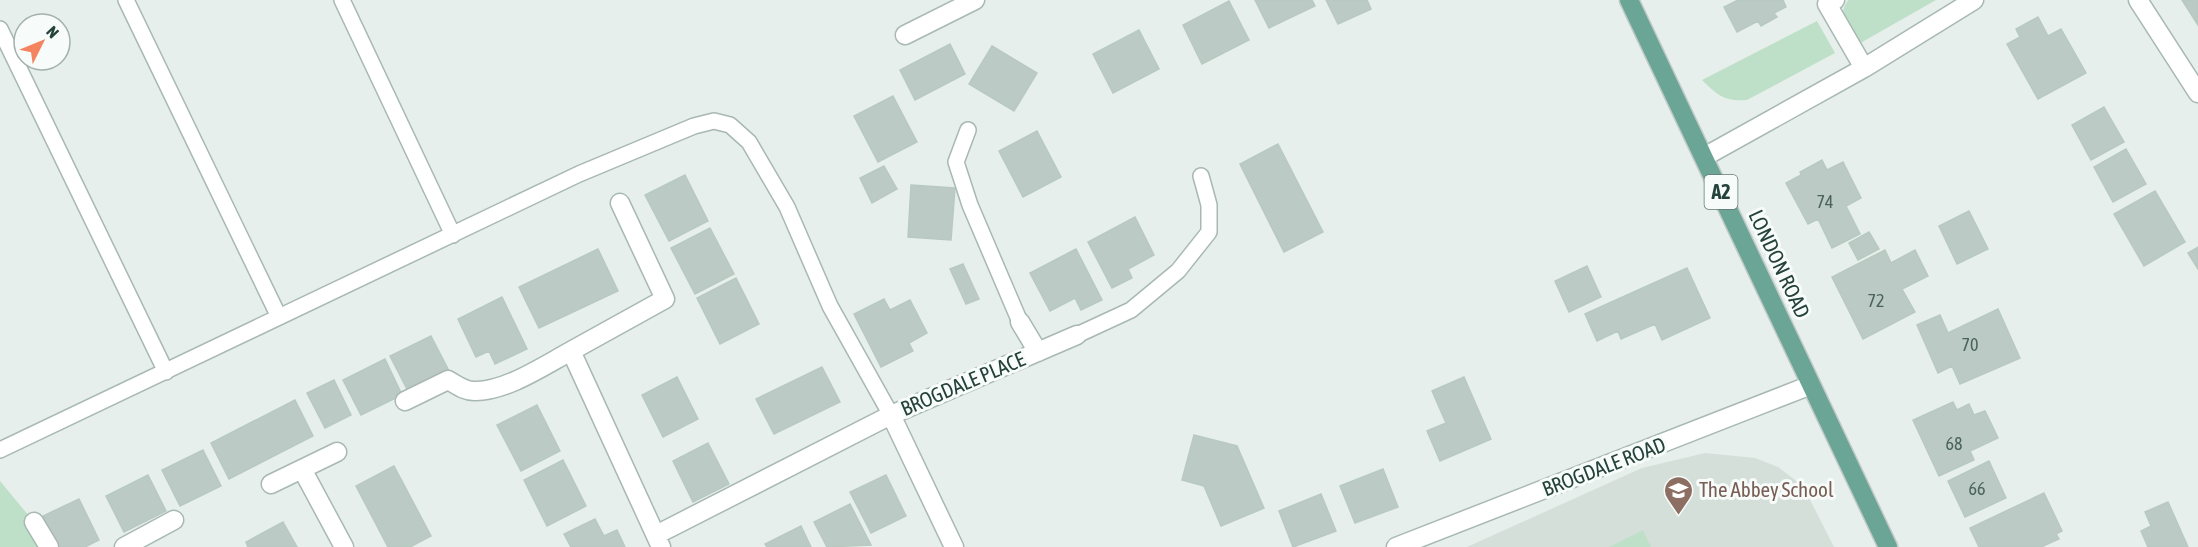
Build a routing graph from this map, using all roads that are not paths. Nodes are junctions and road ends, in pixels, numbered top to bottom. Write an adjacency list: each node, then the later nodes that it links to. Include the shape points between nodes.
1 (126, 0): 17 (lane)
2 (342, 0): 16 (lane)
3 (975, 0): 9 (street)
4 (1629, 0): 13 (main road, LONDON ROAD / A2)
5 (1835, 0): 10 (street, via 1827,4)
6 (1974, 0): 10 (street)
7 (2138, 0): 11 (street)
8 (0, 29): 22 (lane)
9 (905, 35)
10 (1864, 68): 13 (street)
11 (2198, 93)
12 (968, 130): 18 (lane, via 956,162)
13 (1704, 157): 23 (main road, LONDON ROAD / A2)
14 (1201, 176): 19 (lane, via 1209,206 1209,232 1197,248 1178,271 1131,310)
15 (620, 203): 20 (street, via 665,299)
16 (453, 235): 17 (lane); 25 (lane, via 579,174 694,126 714,121 730,125 749,142 787,207 830,306)
17 (279, 317): 22 (lane)
18 (1020, 322): 21 (street, BROGDALE PLACE)
19 (1077, 335): 21 (street, BROGDALE PLACE)
20 (571, 351): 24 (street, via 501,386 474,391 448,380); 32 (street)
21 (1038, 352): 25 (street, BROGDALE PLACE)
22 (166, 372): 26 (lane)
23 (1811, 385): 37 (street, BROGDALE ROAD); 38 (main road, LONDON ROAD / A2)
24 (405, 401)
25 (891, 415): 32 (street); 36 (street, BROGDALE PLACE)
26 (0, 450)
27 (337, 452): 28 (street)
28 (302, 469): 29 (street); 35 (street)
29 (271, 484)
30 (174, 520): 34 (street)
31 (34, 522): 33 (street)
32 (659, 541)
33 (49, 547)
34 (124, 547)
35 (344, 547)
36 (954, 547)
37 (1396, 547)
38 (1888, 547)

